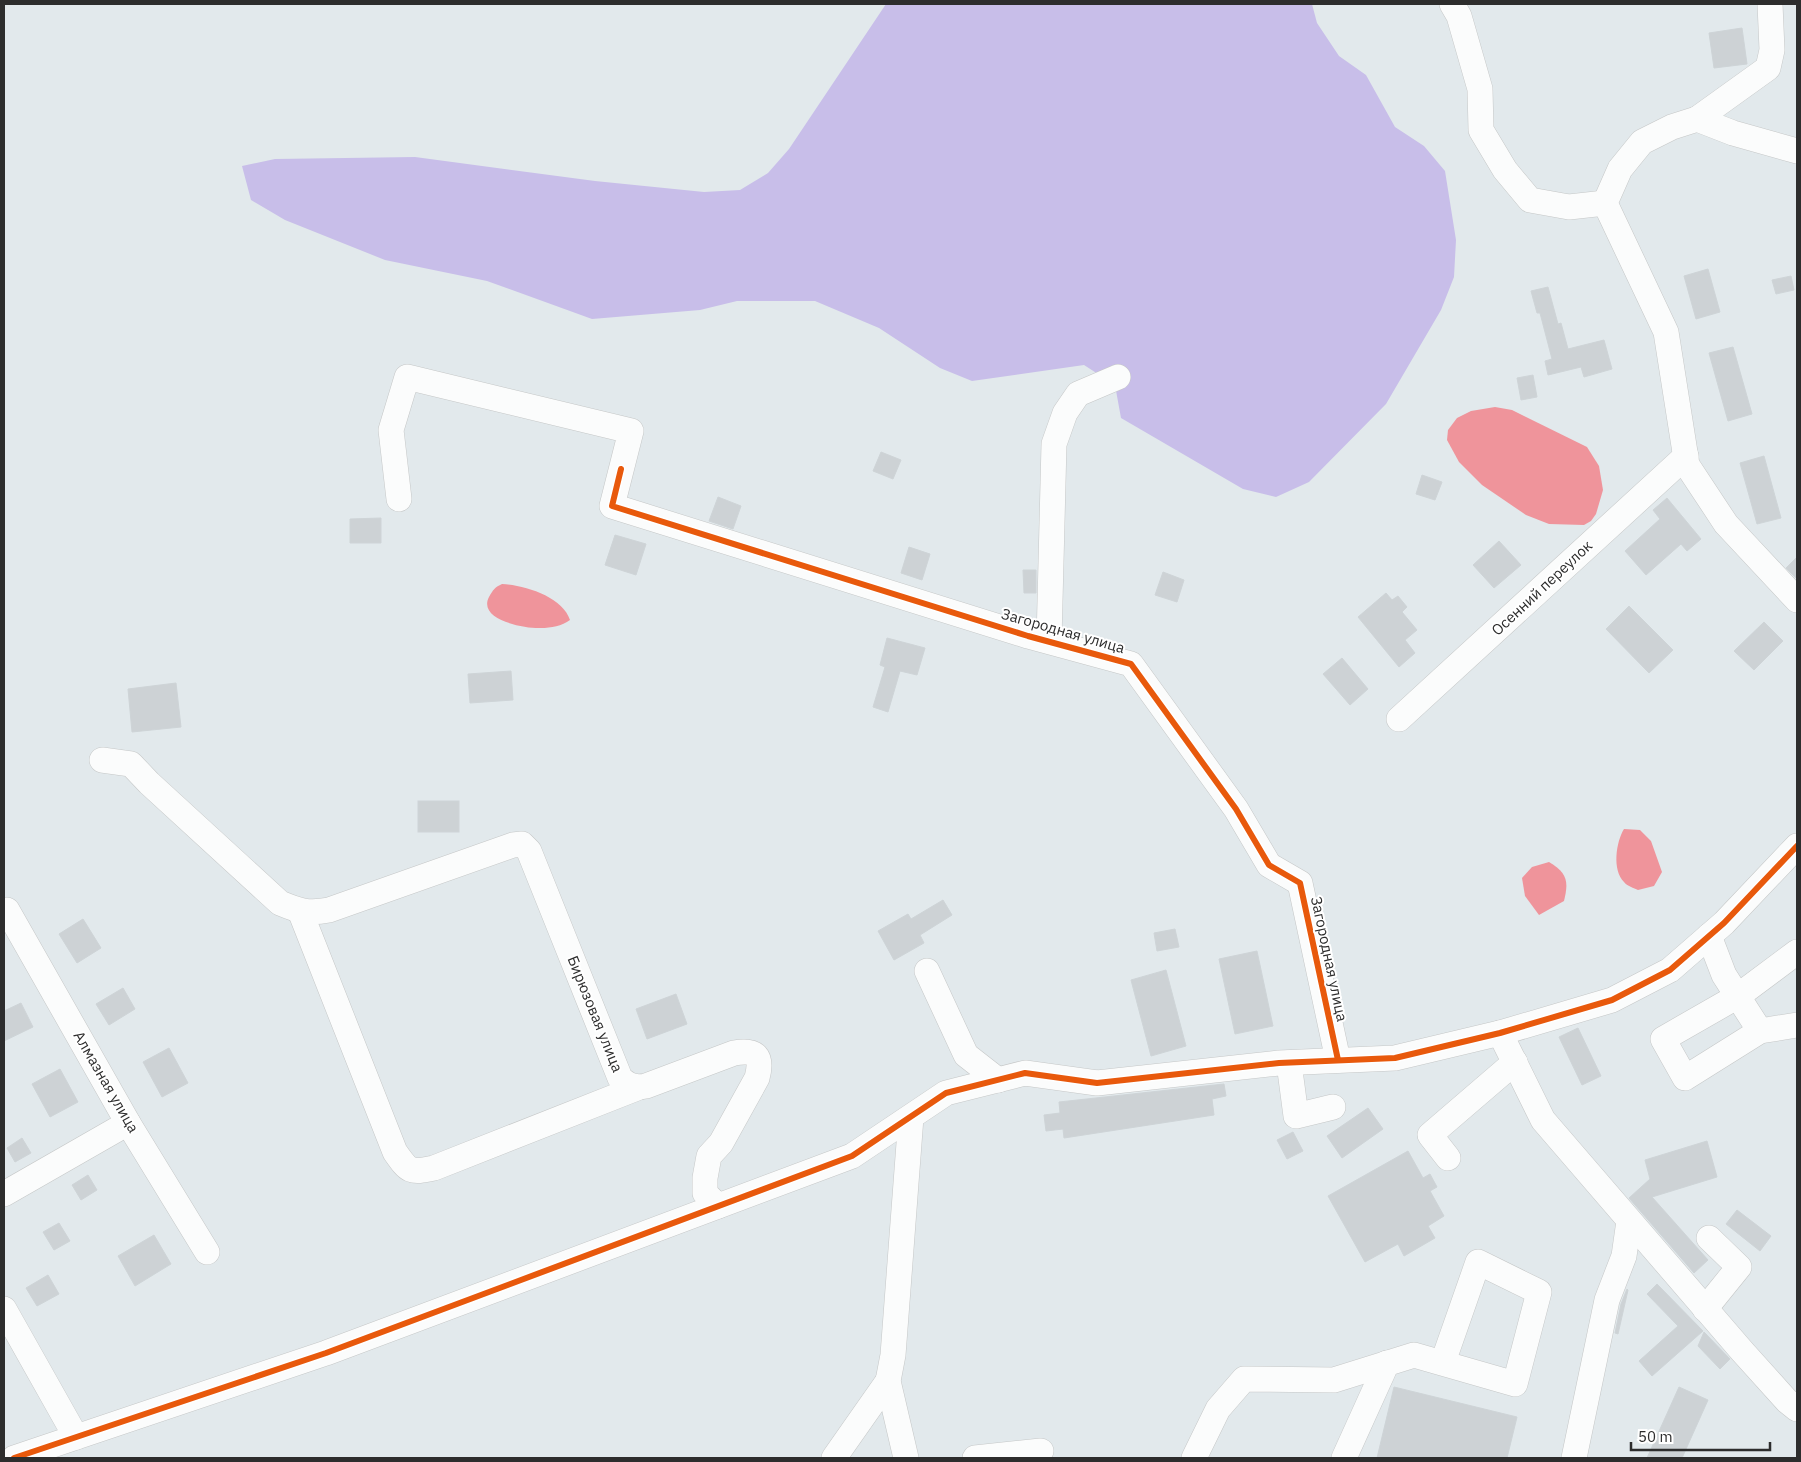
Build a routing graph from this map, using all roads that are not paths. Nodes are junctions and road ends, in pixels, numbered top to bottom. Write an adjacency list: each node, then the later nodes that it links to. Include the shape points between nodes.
1 (1452, 4): 5 (street, via 1459,16 1480,89 1481,130 1505,170 1530,200 1569,206)
2 (1770, 4): 3 (street, via 1772,50 1768,68)
3 (1697, 119): 4 (street); 5 (street, via 1642,142 1620,169)
4 (1797, 152)
5 (1605, 202): 7 (street, via 1666,332)
6 (1118, 377): 10 (street, via 1078,394 1065,413 1054,444)
7 (1686, 456): 9 (street, via 1687,464 1726,524); 11 (street, Осенний переулок)
8 (399, 499): 10 (street, Загородная улица, via 391,430 407,377 630,431 612,506)
9 (1797, 600)
10 (1050, 641): 23 (street, Загородная улица, via 1131,664 1236,809 1269,865 1300,883)
11 (1399, 719)
12 (102, 760): 15 (street, via 131,764 280,903)
13 (1797, 846): 16 (street)
14 (7, 910): 30 (street, Алмазная улица)
15 (300, 912): 27 (street, Бирюзовая улица, via 329,910 522,844 529,851 620,1078); 27 (street, via 395,1152 406,1167 417,1172 434,1168)
16 (1709, 936): 19 (street, via 1724,975); 22 (street, via 1670,970 1612,1000)
17 (1797, 952): 19 (street)
18 (927, 972): 26 (street, via 966,1055)
19 (1738, 996): 21 (street); 21 (street, via 1663,1039 1685,1078)
20 (1797, 1025): 21 (street)
21 (1760, 1031)
22 (1500, 1033): 23 (street, via 1396,1058); 24 (street)
23 (1338, 1060): 25 (street)
24 (1515, 1062): 31 (street, via 1430,1135); 34 (street, via 1543,1120)
25 (1288, 1063): 26 (street, via 1097,1083 1025,1073); 28 (street, via 1296,1116)
26 (998, 1080): 29 (street, via 946,1093)
27 (637, 1088): 33 (street, Бирюзовая улица, via 734,1053 744,1051 757,1057 760,1066 757,1078 721,1143 709,1156 706,1194)
28 (1333, 1107)
29 (911, 1117): 33 (street, via 852,1156); 41 (street, via 893,1355)
30 (128, 1123): 32 (street); 36 (street, Алмазная улица)
31 (1448, 1158)
32 (4, 1194)
33 (718, 1206): 43 (street, via 326,1353)
34 (1629, 1221): 38 (street); 51 (street, via 1624,1256 1607,1300)
35 (1709, 1238): 38 (street, via 1739,1267)
36 (207, 1252)
37 (4, 1308): 43 (street)
38 (1705, 1309): 42 (street)
39 (1443, 1362): 39 (street, via 1515,1384 1539,1292 1478,1262); 40 (street, via 1414,1354)
40 (1387, 1363): 49 (street, via 1334,1380 1244,1379 1218,1409); 50 (street)
41 (888, 1381): 46 (street); 47 (street)
42 (1797, 1409)
43 (76, 1438): 45 (street)
44 (1041, 1451): 48 (street)
45 (14, 1458)
46 (834, 1458)
47 (906, 1458)
48 (975, 1458)
49 (1194, 1458)
50 (1344, 1458)
51 (1574, 1458)

